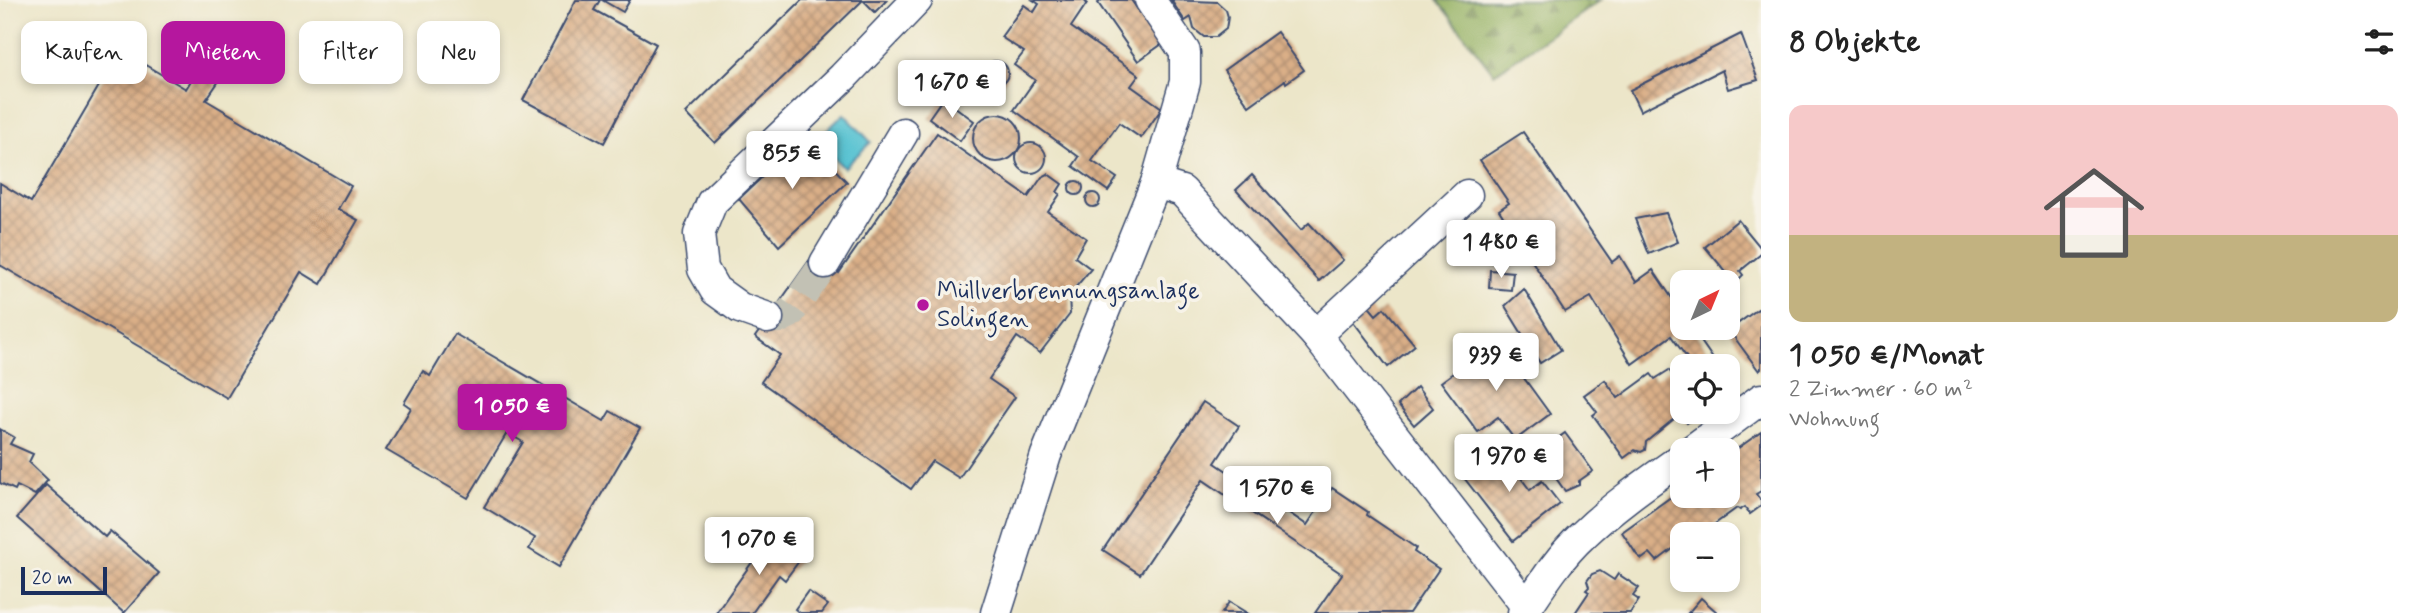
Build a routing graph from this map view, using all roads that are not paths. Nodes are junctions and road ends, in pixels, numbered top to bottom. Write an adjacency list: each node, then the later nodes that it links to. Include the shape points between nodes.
1 (917, 0): 7 (street, via 712,202 699,234 702,269 715,290 740,308)
2 (1150, 0): 4 (street, via 1185,51 1185,82)
3 (903, 133): 6 (street)
4 (1157, 183): 8 (street, via 1182,191); 13 (street, via 1046,455)
5 (1466, 195): 8 (street)
6 (825, 263)
7 (768, 318)
8 (1316, 335): 12 (street)
9 (1761, 399): 10 (street)
10 (1708, 438)
11 (1670, 466): 12 (street, via 1583,535)
12 (1525, 610)
13 (996, 613)

